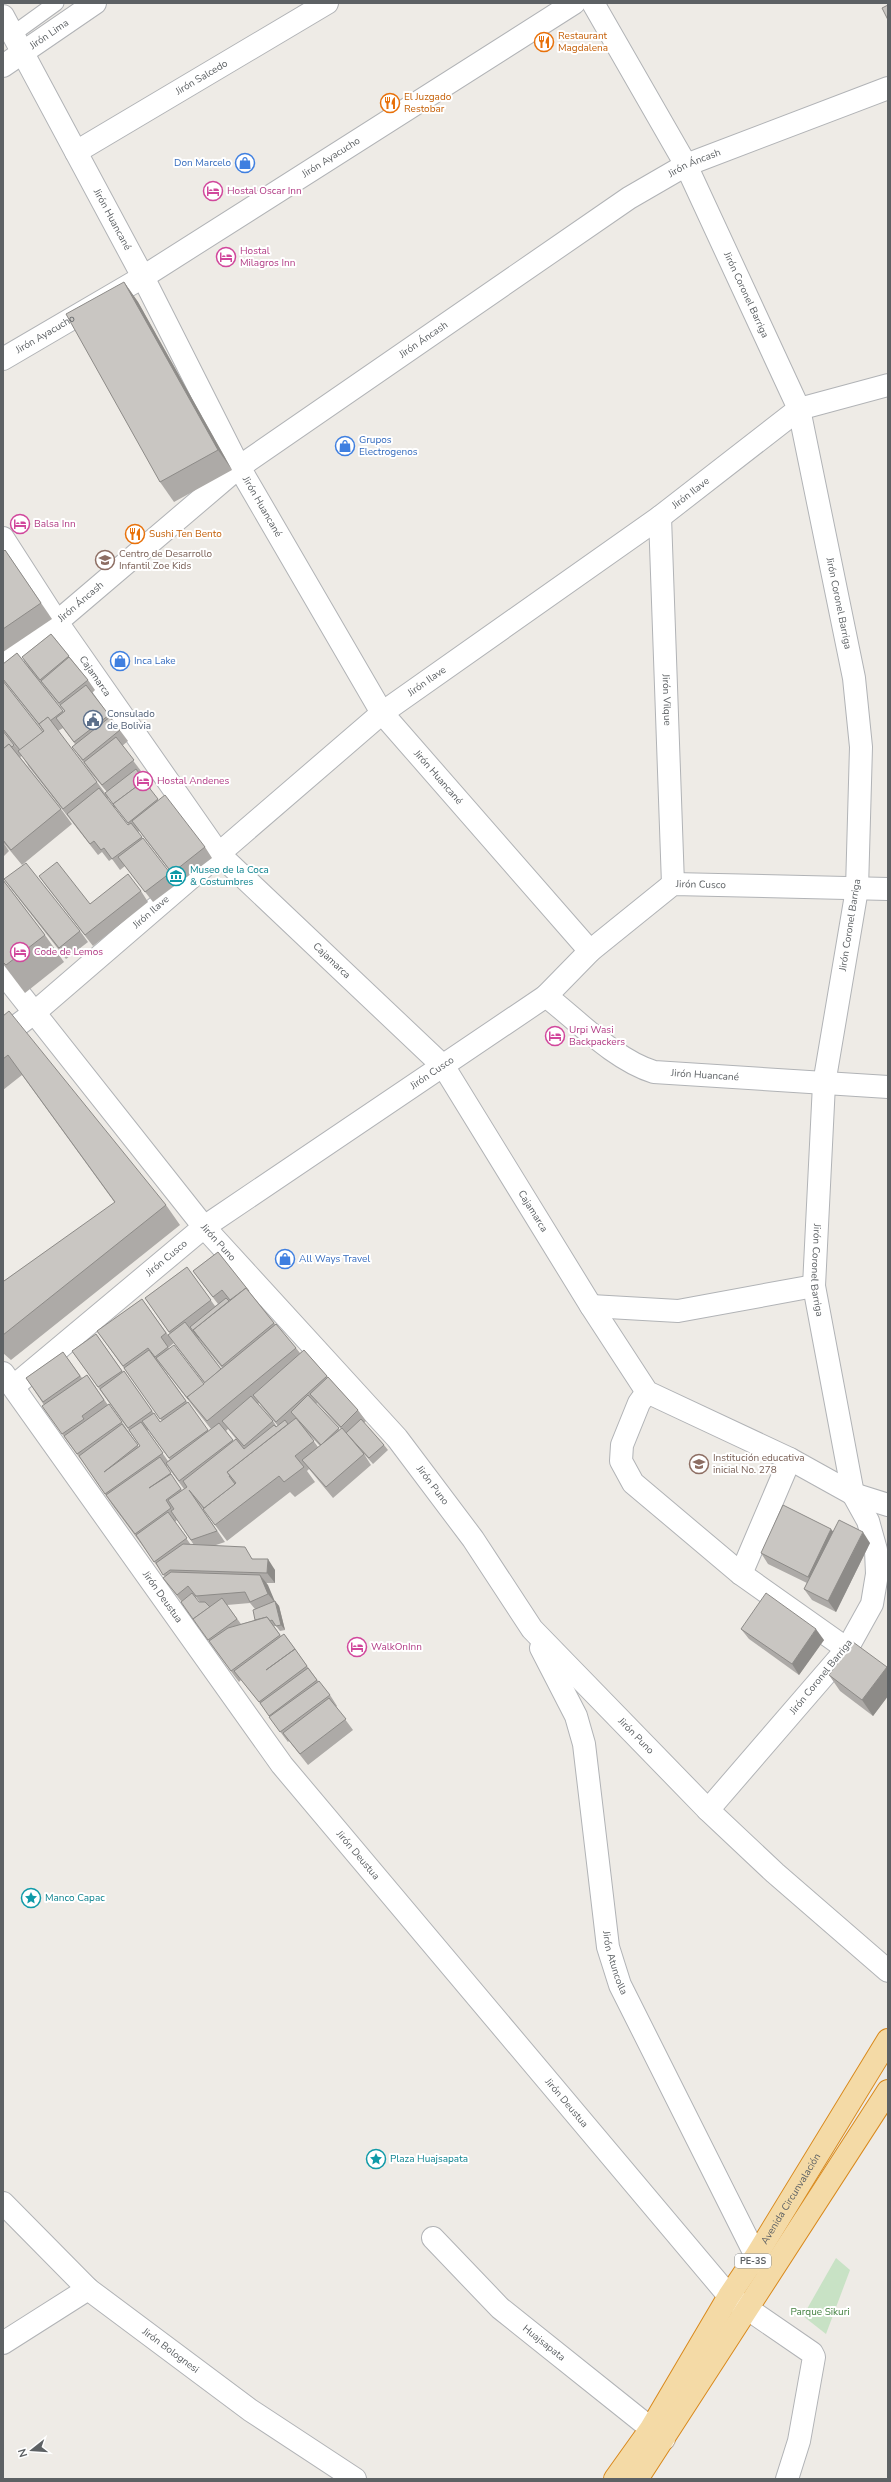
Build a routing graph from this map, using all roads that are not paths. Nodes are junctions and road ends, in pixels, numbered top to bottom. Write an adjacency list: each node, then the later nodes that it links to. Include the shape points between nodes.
1 (56, 3): 6 (lane)
2 (95, 3): 8 (street, Jirón Lima)
3 (327, 3): 11 (street, Jirón Salcedo)
4 (574, 3): 13 (street, Jirón Ayacucho)
5 (594, 3): 12 (street, Jirón Coronel Barriga)
6 (40, 8): 7 (lane)
7 (8, 25): 8 (street, Jirón Huancané)
8 (23, 54): 9 (street, Jirón Lima); 11 (street, Jirón Huancané)
9 (3, 66)
10 (888, 88): 12 (street, Jirón Áncash)
11 (76, 152): 13 (street, Jirón Huancané)
12 (686, 165): 16 (street, Jirón Coronel Barriga); 17 (street, Jirón Áncash, via 629,198)
13 (143, 277): 14 (street, Jirón Ayacucho); 17 (street, Jirón Huancané)
14 (3, 359)
15 (888, 385): 16 (street, Jirón Ilave)
16 (799, 409): 18 (street, Jirón Ilave); 25 (street, Jirón Coronel Barriga, via 854,678 861,747)
17 (239, 467): 20 (street, Jirón Áncash); 22 (street, Jirón Huancané)
18 (660, 517): 22 (street, Jirón Ilave); 24 (street, Jirón Vilque)
19 (3, 538): 20 (street, Cajamarca)
20 (57, 622): 21 (street, Jirón Áncash); 23 (street, Cajamarca)
21 (3, 663)
22 (382, 713): 23 (street, Jirón Ilave); 27 (street, Jirón Huancané)
23 (219, 854): 30 (street, Jirón Ilave); 32 (street, Cajamarca)
24 (673, 884): 25 (street, Jirón Cusco); 27 (street, Jirón Cusco)
25 (857, 889): 26 (street, Jirón Cusco); 33 (street, Jirón Coronel Barriga)
26 (888, 889)
27 (590, 951): 29 (street, Jirón Cusco)
28 (3, 973): 30 (street, Jirón Puno)
29 (546, 996): 32 (street, Jirón Cusco); 33 (street, Jirón Huancané, via 637,1067 654,1072)
30 (34, 1013): 31 (street, Jirón Ilave); 35 (street, Jirón Puno)
31 (3, 1036)
32 (444, 1067): 35 (street, Jirón Cusco); 37 (street, Cajamarca)
33 (824, 1084): 34 (street, Jirón Huancané); 36 (street, Jirón Coronel Barriga)
34 (888, 1087)
35 (204, 1227): 38 (street, Jirón Cusco); 44 (street, Jirón Puno, via 397,1438 473,1539)
36 (814, 1286): 37 (street, via 678,1312); 41 (street, Jirón Coronel Barriga)
37 (591, 1306): 39 (street, Cajamarca)
38 (8, 1380): 54 (street, Jirón Deustua, via 282,1765)
39 (647, 1392): 40 (street); 43 (street, via 639,1403 622,1445 621,1461 625,1472 633,1483)
40 (790, 1459): 41 (street); 43 (street)
41 (854, 1494): 42 (street); 45 (street, Jirón Coronel Barriga, via 868,1521 876,1550 877,1574 872,1604)
42 (888, 1505)
43 (741, 1574): 45 (street)
44 (532, 1629): 46 (street, Jirón Puno); 52 (street, Jirón Atuncolla, via 580,1729 608,1946 620,1985)
45 (847, 1649): 46 (street, Jirón Coronel Barriga)
46 (708, 1810): 47 (street, Jirón Puno, via 775,1873)
47 (888, 1971)
48 (888, 2040): 52 (highway, Avenida Circunvalación / PE-3S)
49 (888, 2091): 52 (highway, Avenida Circunvalación / PE-3S)
50 (3, 2203): 53 (street, Jirón Bolognesi)
51 (433, 2238): 57 (street, Huajsapata, via 500,2308)
52 (764, 2264): 54 (highway, Avenida Circunvalación / PE-3S); 55 (highway, Avenida Circunvalación / PE-3S)
53 (88, 2289): 56 (street); 58 (street, Jirón Bolognesi, via 250,2410)
54 (730, 2296): 55 (street, Jirón Deustua); 57 (highway, Avenida Circunvalación / PE-3S)
55 (748, 2308): 57 (highway, Avenida Circunvalación / PE-3S); 61 (street, Jirón Deustua, via 809,2350 814,2357 799,2441)
56 (3, 2343)
57 (657, 2434): 59 (highway, Avenida Circunvalación / PE-3S); 60 (highway, Avenida Circunvalación / PE-3S)
58 (355, 2479)
59 (615, 2479)
60 (637, 2479)
61 (787, 2479)

